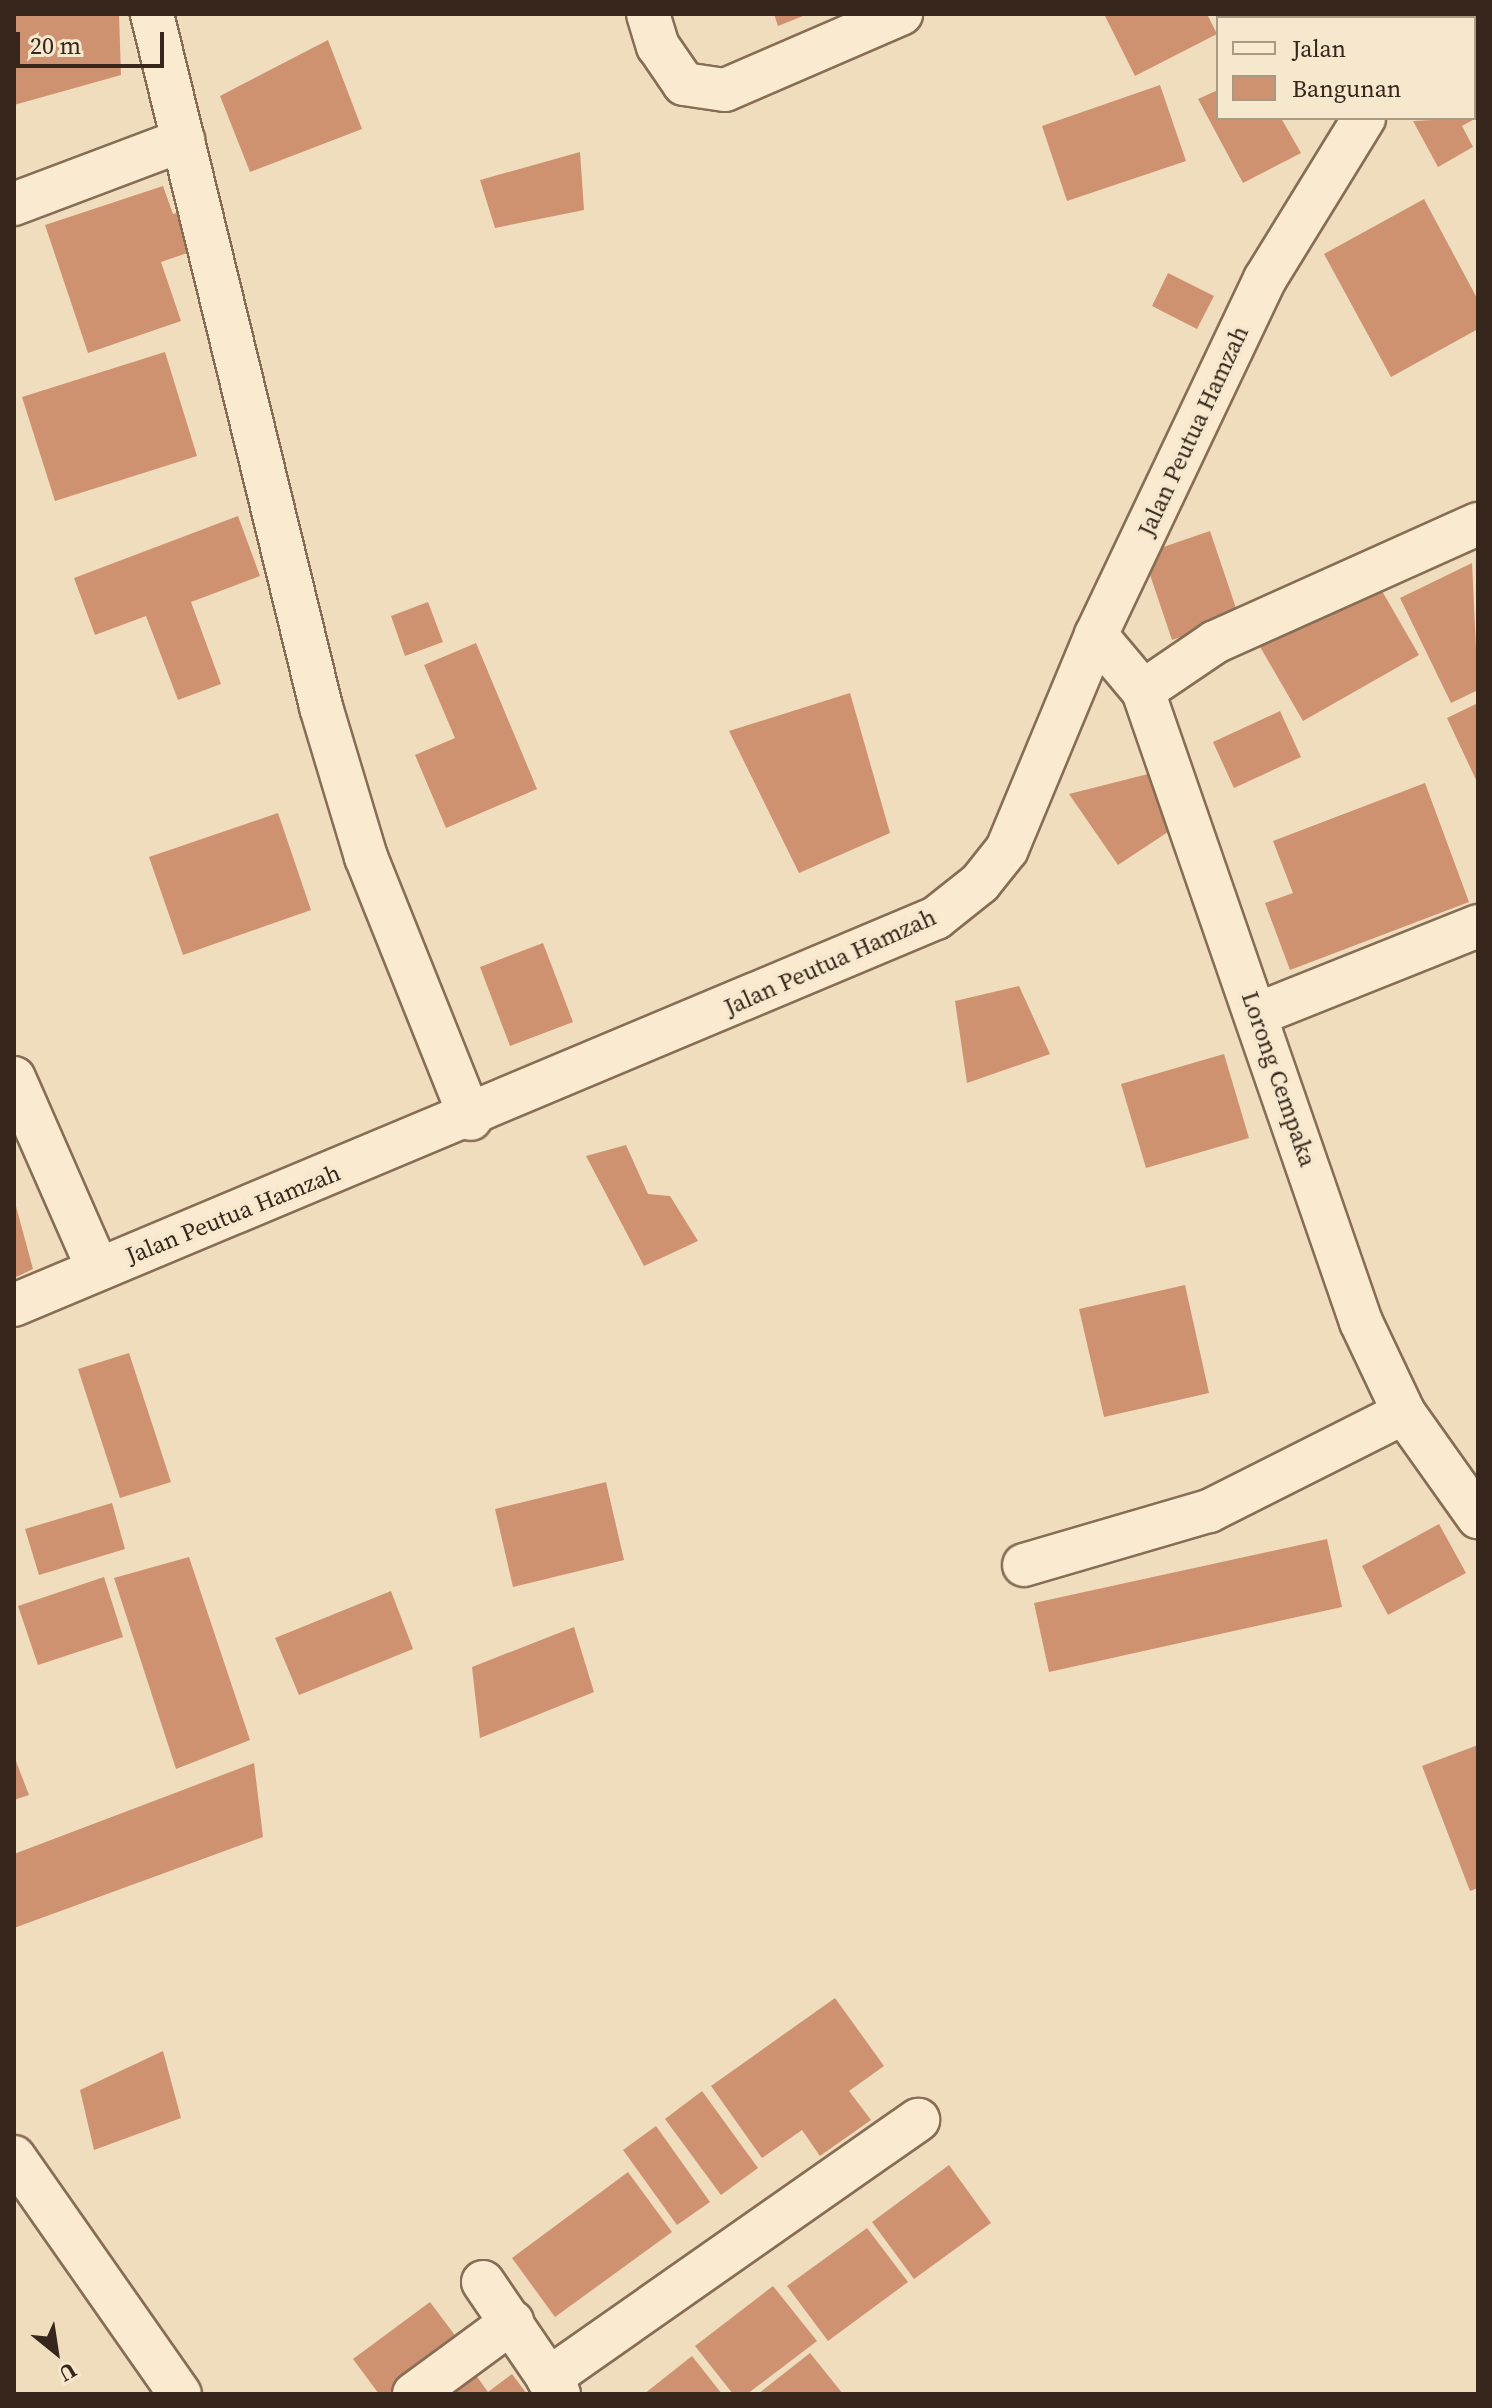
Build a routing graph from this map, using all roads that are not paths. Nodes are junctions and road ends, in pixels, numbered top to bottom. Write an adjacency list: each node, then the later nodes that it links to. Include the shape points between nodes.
1 (152, 14): 5 (street)
2 (648, 14): 3 (street, via 658,46 684,84 725,90)
3 (901, 14)
4 (1363, 120): 8 (street, Jalan Peutua Hamzah, via 1265,279)
5 (183, 140): 6 (street); 13 (street, via 325,722 366,857)
6 (14, 204)
7 (1478, 524): 9 (street, via 1215,642)
8 (1096, 635): 9 (street, Lorong Cempaka); 13 (street, Jalan Peutua Hamzah, via 1007,849 980,883 936,918)
9 (1143, 691): 11 (street, Lorong Cempaka)
10 (1478, 926): 11 (street)
11 (1258, 1014): 16 (street, Lorong Cempaka, via 1361,1322)
12 (14, 1078): 14 (street)
13 (471, 1119): 14 (street, Jalan Peutua Hamzah)
14 (98, 1269): 15 (street, Jalan Peutua Hamzah)
15 (14, 1305)
16 (1404, 1413): 17 (street, Lorong Cempaka); 18 (street, via 1209,1511)
17 (1478, 1517)
18 (1024, 1565)
19 (918, 2120): 23 (street)
20 (14, 2157): 24 (street)
21 (483, 2282): 22 (street)
22 (512, 2322): 23 (street); 25 (street)
23 (554, 2386)
24 (180, 2394)
25 (414, 2394)

